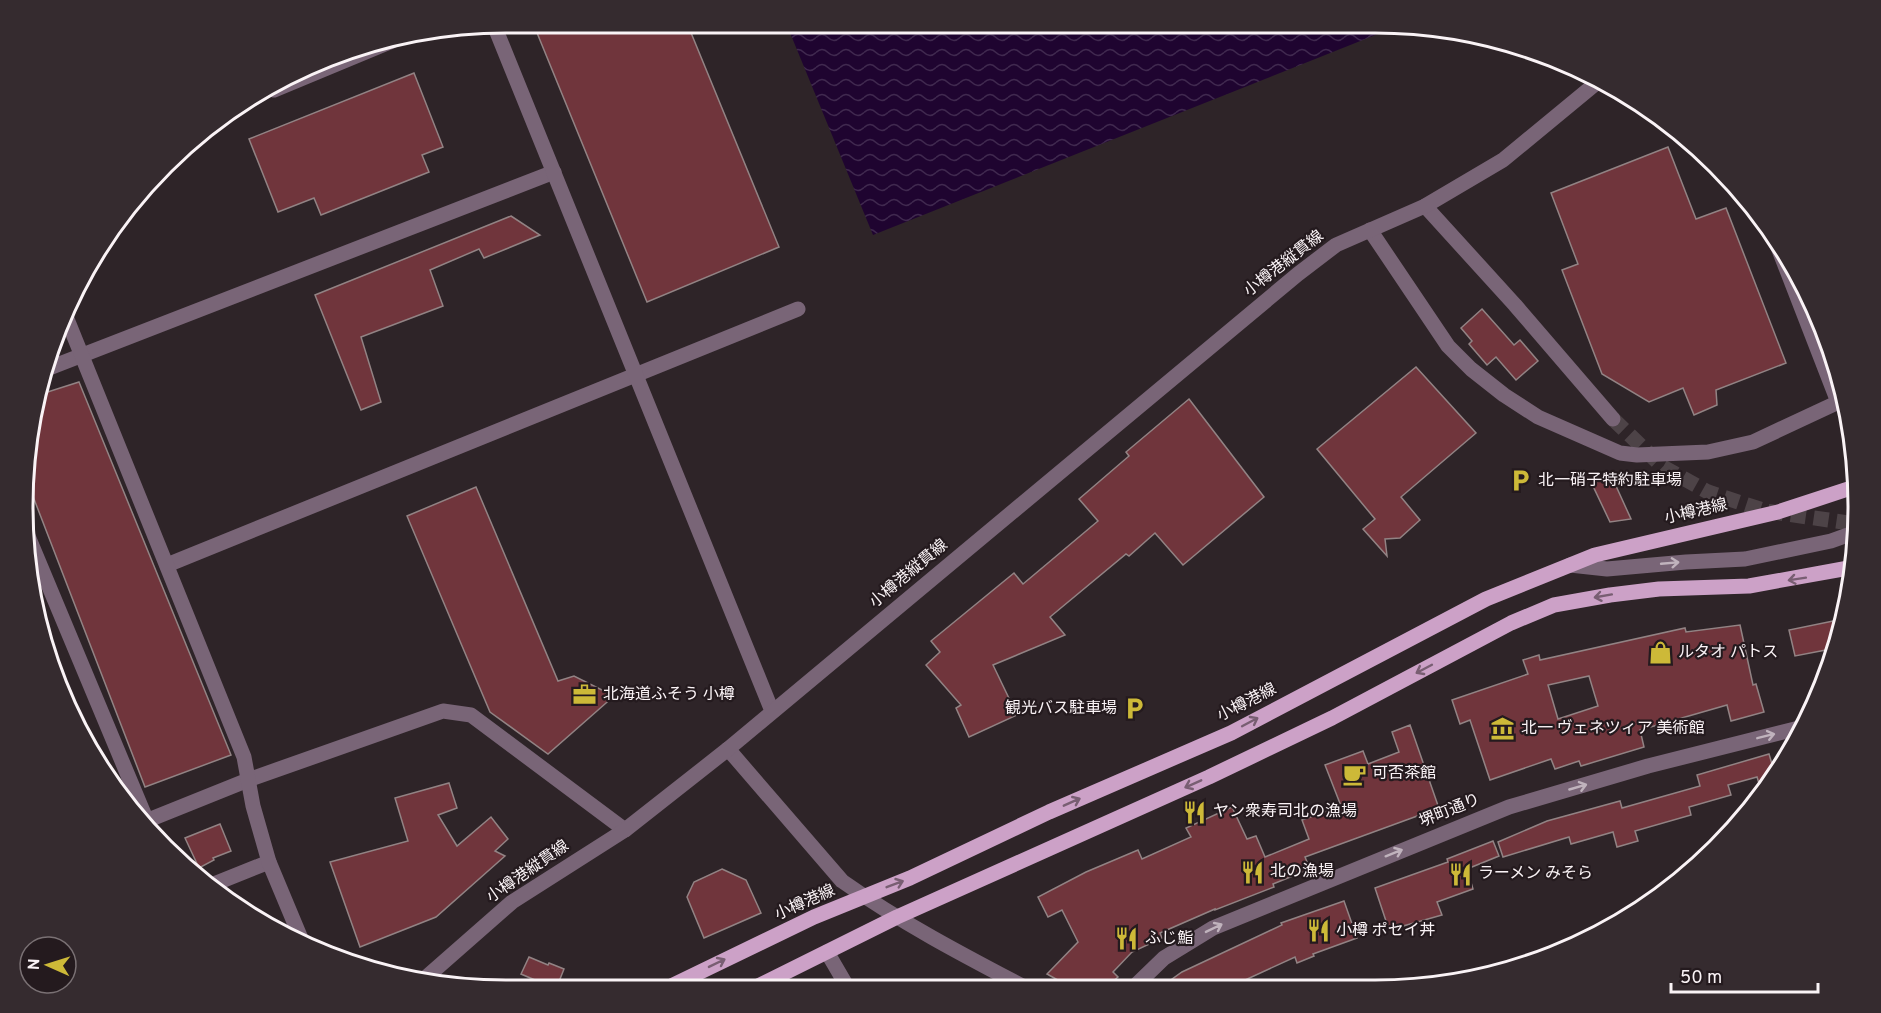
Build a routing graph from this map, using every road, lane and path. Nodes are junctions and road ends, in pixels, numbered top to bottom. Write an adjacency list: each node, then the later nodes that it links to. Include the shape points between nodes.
1 (497, 33): 3 (street)
2 (1592, 86): 4 (street, 小樽港縦貫線, via 1503,160)
3 (554, 172): 9 (street); 12 (street)
4 (1425, 206): 5 (street, 小樽港縦貫線); 14 (street)
5 (1370, 230): 13 (street, via 1437,331 1471,369 1538,417 1601,446 1629,455 1708,452 1753,442); 21 (street, 小樽港縦貫線, via 1336,245 1298,274)
6 (1797, 294): 10 (street)
7 (798, 309): 12 (street)
8 (69, 325): 9 (street)
9 (82, 356): 11 (street); 18 (street)
10 (1825, 362)
11 (54, 366)
12 (636, 375): 18 (street); 21 (street)
13 (1836, 402)
14 (1612, 419)
15 (1847, 489): 19 (main road, 小樽港線, via 1778,512 1595,555)
16 (1847, 535): 19 (street, one-way to 16, via 1607,569 1745,559)
17 (36, 556): 25 (street)
18 (167, 565): 24 (street, via 244,757)
19 (1570, 565): 30 (main road, 小樽港線, one-way to 19, via 1231,732 1486,599)
20 (1844, 569): 31 (main road, one-way to 31, via 1749,586 1659,589 1554,605 1511,623 1332,718 1209,777)
21 (772, 711): 23 (street, 小樽港縦貫線)
22 (1792, 730): 39 (street, 堺町通り, one-way to 22, via 1164,958 1213,928 1509,807)
23 (728, 749): 27 (street, 小樽港縦貫線); 30 (street, via 842,881)
24 (248, 780): 26 (street); 27 (street, via 443,711 471,715); 28 (street)
25 (135, 800)
26 (151, 819)
27 (625, 830): 34 (street, 小樽港縦貫線, via 512,902)
28 (269, 862): 29 (street); 32 (street)
29 (218, 882)
30 (863, 897): 31 (street); 35 (main road, 小樽港線, one-way to 30)
31 (897, 917): 33 (main road); 38 (street)
32 (298, 931)
33 (827, 952): 36 (main road); 37 (street)
34 (430, 974)
35 (684, 980)
36 (770, 980)
37 (843, 980)
38 (1010, 980)
39 (1141, 980)

